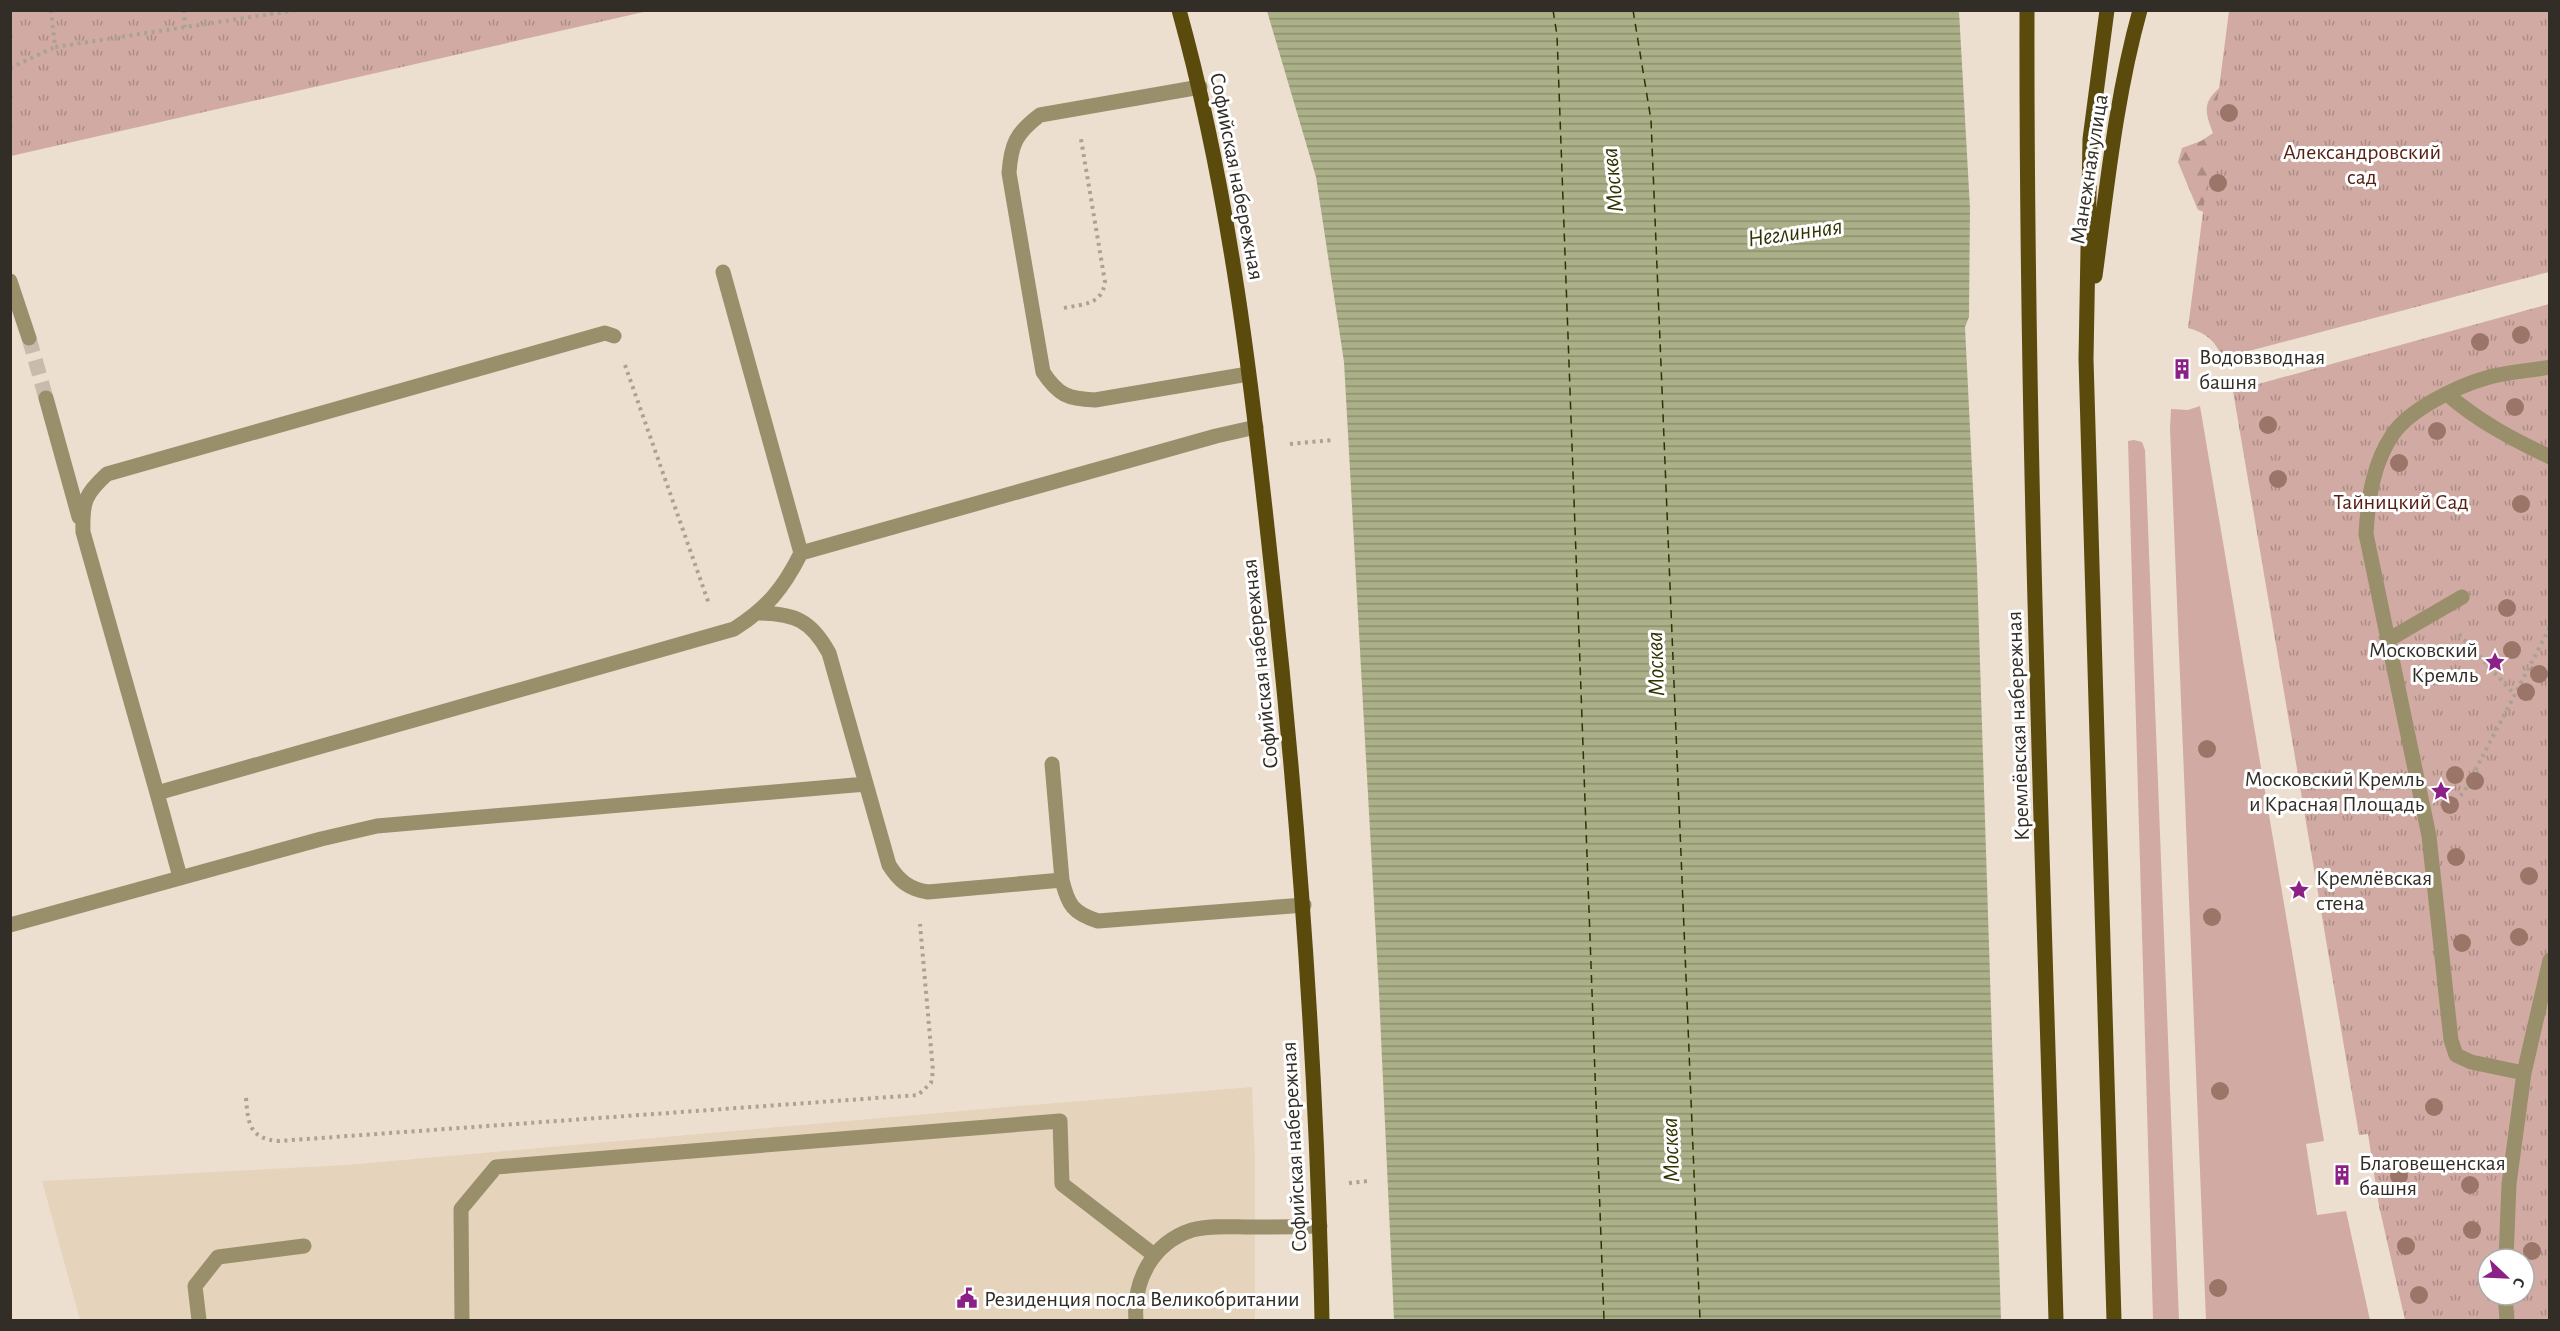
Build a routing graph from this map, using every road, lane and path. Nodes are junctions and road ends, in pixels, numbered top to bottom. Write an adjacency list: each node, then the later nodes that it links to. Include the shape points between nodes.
1 (51, 10): 9 (path)
2 (184, 10): 8 (path)
3 (297, 10): 8 (path)
4 (1179, 10): 11 (main road, Софийская набережная)
5 (2028, 10): 58 (main road, Кремлёвская набережная, via 2030,371)
6 (2107, 10): 16 (main road, via 2090,139)
7 (2140, 10): 16 (main road, Манежная улица, via 2120,108)
8 (185, 27): 9 (path)
9 (55, 47): 10 (path)
10 (10, 68)
11 (1200, 87): 12 (lane); 20 (main road, Софийская набережная, via 1230,242)
12 (1076, 109): 15 (lane, via 1040,115 1016,137 1010,153 1009,173); 15 (path, via 1104,291 1095,301)
13 (723, 272): 28 (lane)
14 (10, 281): 18 (lane)
15 (1033, 313): 20 (lane, via 1043,372 1052,386 1075,399 1095,400)
16 (2086, 335): 59 (main road)
17 (614, 336): 27 (lane, via 605,333 107,474 89,490 82,508); 33 (path)
18 (29, 338)
19 (2550, 367): 21 (lane, via 2487,378)
20 (1248, 374): 23 (main road, Софийская набережная)
21 (2447, 394): 26 (lane, via 2504,435); 34 (lane, via 2394,432 2379,460 2367,503 2366,534)
22 (46, 398): 27 (lane)
23 (1256, 427): 28 (lane); 43 (main road, Софийская набережная)
24 (1332, 440): 25 (path)
25 (1284, 445)
26 (2550, 457)
27 (83, 532): 38 (lane)
28 (801, 553): 31 (lane, via 787,581)
29 (2462, 597): 30 (lane)
30 (2438, 610): 34 (lane); 35 (path)
31 (759, 614): 33 (lane); 37 (lane, via 784,614 805,622 820,637 829,653)
32 (2550, 627): 35 (path)
33 (719, 633): 38 (lane)
34 (2388, 640): 39 (lane)
35 (2515, 695): 39 (path, via 2464,792 2441,815 2426,819)
36 (1052, 764): 41 (lane)
37 (866, 784): 40 (lane, via 377,826); 42 (lane, via 889,866 897,878)
38 (157, 793): 40 (lane)
39 (2429, 836): 46 (lane, via 2451,1040 2456,1055)
40 (180, 878): 44 (lane)
41 (1062, 880): 42 (lane); 43 (lane, via 1074,909 1098,921)
42 (918, 890): 47 (path, via 933,1071 931,1083 918,1095 279,1141 268,1140 253,1130)
43 (1304, 905): 50 (main road, Софийская набережная)
44 (10, 925)
45 (2550, 960): 46 (lane)
46 (2524, 1074): 52 (lane, via 2509,1184)
47 (246, 1098)
48 (1368, 1181): 49 (path)
49 (1348, 1183)
50 (1320, 1226): 53 (lane, via 1192,1230 1171,1240); 57 (main road, Софийская набережная)
51 (304, 1245): 54 (lane, via 218,1257 195,1286)
52 (2506, 1247)
53 (1154, 1255): 55 (lane, via 1062,1184 1060,1121 496,1167 461,1209); 56 (lane, via 1142,1274 1136,1296)
54 (199, 1320)
55 (462, 1320)
56 (1136, 1320)
57 (1322, 1320)
58 (2056, 1320)
59 (2114, 1320)

